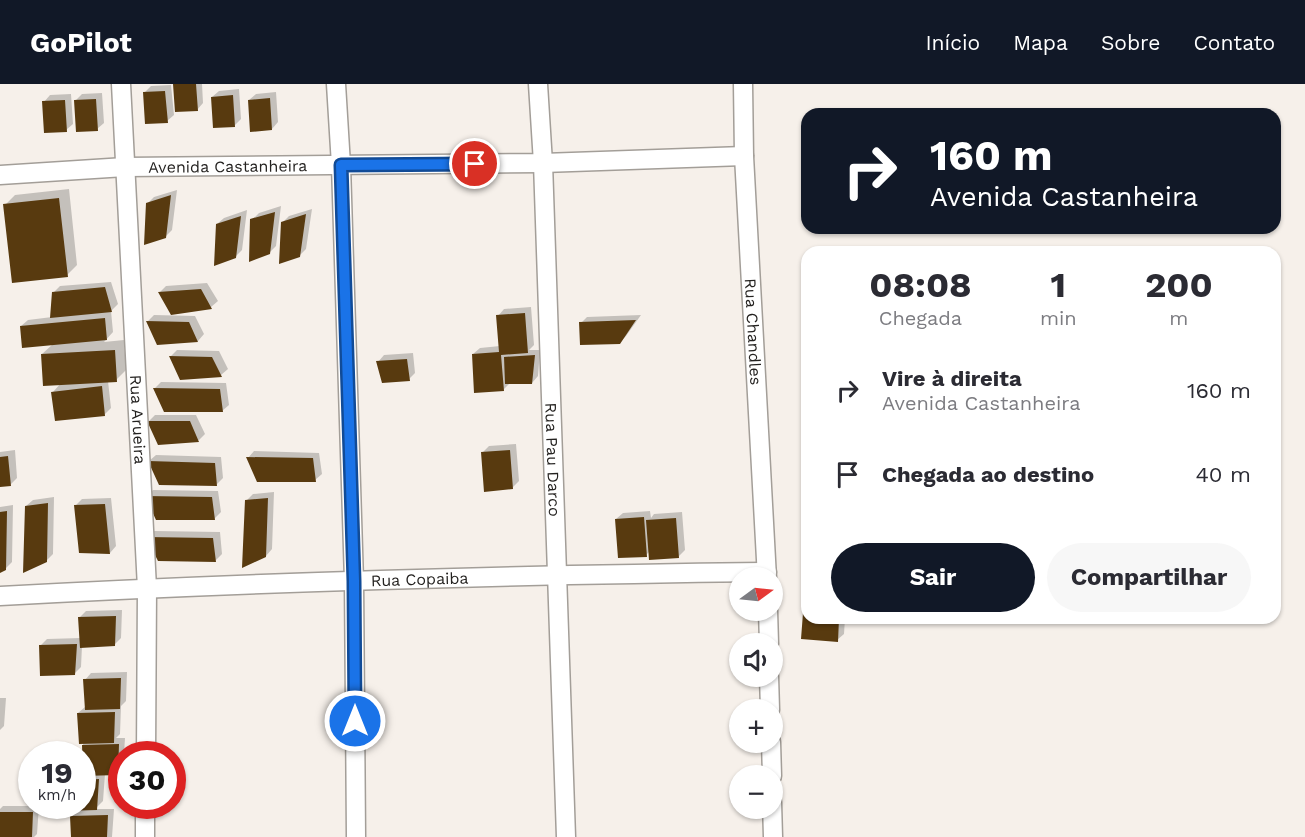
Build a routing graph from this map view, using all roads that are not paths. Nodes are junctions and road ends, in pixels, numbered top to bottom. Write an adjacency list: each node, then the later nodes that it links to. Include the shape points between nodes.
1 (121, 84): 8 (street, Rua Arueira)
2 (336, 84): 7 (street)
3 (538, 84): 6 (street, Rua Pau Darco)
4 (743, 84): 5 (street, Rua Chandles)
5 (744, 156): 6 (street, Avenida Castanheira); 10 (street, Rua Chandles)
6 (543, 163): 7 (street, Avenida Castanheira); 11 (street, Rua Pau Darco)
7 (341, 165): 8 (street, Avenida Castanheira); 13 (street)
8 (125, 167): 9 (street, Avenida Castanheira); 14 (street, Rua Arueira)
9 (0, 175)
10 (767, 567)
11 (557, 574): 12 (street, Rua Copaiba); 13 (street, Rua Copaiba); 21 (street, Rua Pau Darco)
12 (729, 575)
13 (354, 581): 14 (street, Rua Copaiba); 20 (street)
14 (147, 588): 15 (street, Rua Copaiba); 16 (street, Rua Arueira)
15 (0, 596)
16 (146, 741)
17 (146, 819): 19 (street)
18 (772, 819): 22 (street)
19 (145, 837)
20 (356, 837)
21 (566, 837)
22 (773, 837)

